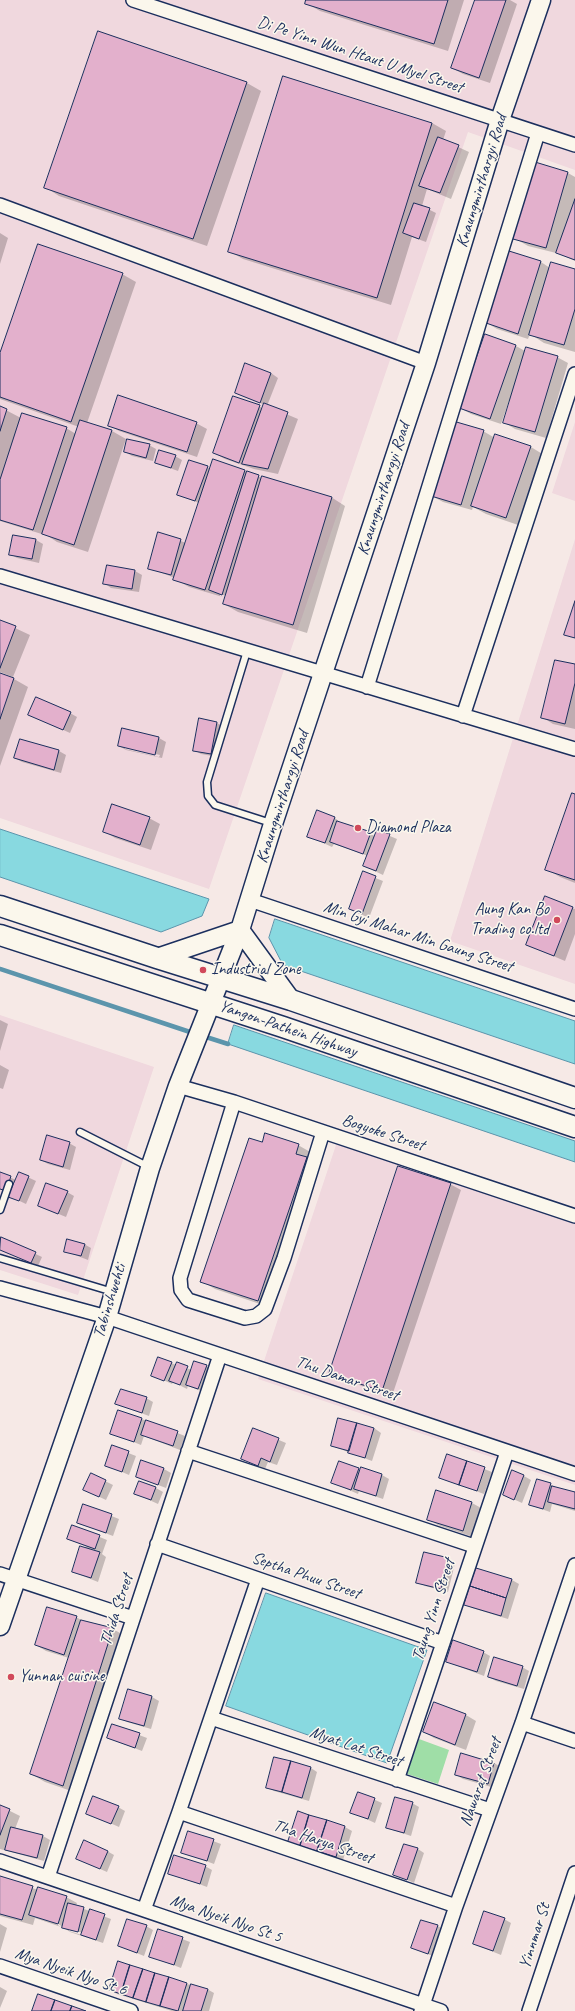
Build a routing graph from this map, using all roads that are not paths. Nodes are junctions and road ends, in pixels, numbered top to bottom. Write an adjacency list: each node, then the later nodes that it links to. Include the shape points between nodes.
1 (133, 0): 3 (street, Di Pe Yinn Wun Htaut U Myel Street)
2 (541, 0): 3 (street, Knaungminthargyi Road)
3 (500, 120): 4 (street, Di Pe Yinn Wun Htaut U Myel Street); 7 (street, Knaungminthargyi Road)
4 (538, 132): 5 (street, Di Pe Yinn Wun Htaut U Myel Street); 12 (street)
5 (575, 145)
6 (0, 205): 7 (street)
7 (426, 362): 11 (street, Knaungminthargyi Road)
8 (575, 374): 13 (street)
9 (0, 576): 10 (street)
10 (248, 651): 11 (street); 15 (lane, via 207,782 208,796 215,805)
11 (323, 674): 12 (street); 15 (street, Knaungminthargyi Road)
12 (367, 687): 13 (street)
13 (464, 716): 14 (street)
14 (575, 749)
15 (273, 824): 16 (street, Knaungminthargyi Road)
16 (250, 900): 18 (street, Knaungminthargyi Road); 24 (street, Min Gyi Mahar Min Gaung Street)
17 (0, 906): 20 (main road, Yangon-Pathein Highway)
18 (240, 930): 20 (street); 21 (street, Knaungminthargyi Road); 22 (street)
19 (0, 935): 23 (main road, Yangon-Pathein Highway)
20 (157, 958): 21 (main road, Yangon-Pathein Highway)
21 (222, 977): 22 (main road, Yangon-Pathein Highway); 23 (street, Tabinshwehti)
22 (291, 1000): 26 (main road, Yangon-Pathein Highway)
23 (212, 1004): 25 (street, Tabinshwehti); 28 (main road, Yangon-Pathein Highway)
24 (575, 1009)
25 (178, 1086): 27 (street, Bogyoke Street); 31 (street, Tabinshwehti)
26 (575, 1098)
27 (234, 1102): 30 (street, Bogyoke Street); 30 (street, via 180,1278 181,1290 188,1300 245,1318 256,1316 265,1309 284,1258)
28 (575, 1127)
29 (80, 1132): 31 (lane)
30 (323, 1132): 34 (street, Bogyoke Street)
31 (150, 1168): 37 (street, Tabinshwehti)
32 (9, 1184): 33 (lane)
33 (0, 1210)
34 (575, 1216)
35 (0, 1258): 37 (lane)
36 (0, 1288): 38 (street, Thu Damar Street)
37 (113, 1292): 38 (street, Tabinshwehti)
38 (107, 1317): 39 (street, Thu Damar Street); 46 (street, Tabinshwehti)
39 (220, 1355): 40 (street, Thida Street); 41 (street, Thu Damar Street)
40 (188, 1451): 43 (street, Thida Street); 44 (street)
41 (507, 1452): 42 (street, Thu Damar Street); 44 (street, Taung Yinn Street)
42 (575, 1474)
43 (157, 1544): 47 (street, Septha Phuu Street); 48 (street, Thida Street)
44 (474, 1546): 50 (street, Taung Yinn Street)
45 (575, 1565): 52 (street, Nawarat Street)
46 (8, 1576): 48 (street); 49 (street, Tabinshwehti)
47 (258, 1579): 50 (street, Septha Phuu Street); 51 (street)
48 (133, 1618): 59 (street, Thida Street)
49 (0, 1626)
50 (443, 1643): 54 (street, Taung Yinn Street)
51 (211, 1718): 54 (street, Myat Lat Street); 56 (street)
52 (522, 1723): 53 (street); 55 (street, Nawarat Street)
53 (575, 1741)
54 (397, 1780): 55 (street, Myat Lat Street)
55 (490, 1810): 60 (street, Nawarat Street)
56 (179, 1812): 60 (street, Tha Harya Street); 61 (street)
57 (0, 1861): 59 (street, Mya Nyeik Nyo St 5)
58 (575, 1873): 66 (street, Yinnmar St)
59 (48, 1877): 61 (street, Mya Nyeik Nyo St 5)
60 (456, 1906): 63 (street, Nawarat Street)
61 (144, 1910): 63 (street, Mya Nyeik Nyo St 5)
62 (0, 1966): 64 (street, Mya Nyeik Nyo St 6)
63 (422, 2008): 65 (street, Mya Nyeik Nyo St 5)
64 (131, 2011)
65 (440, 2011)
66 (529, 2011)

